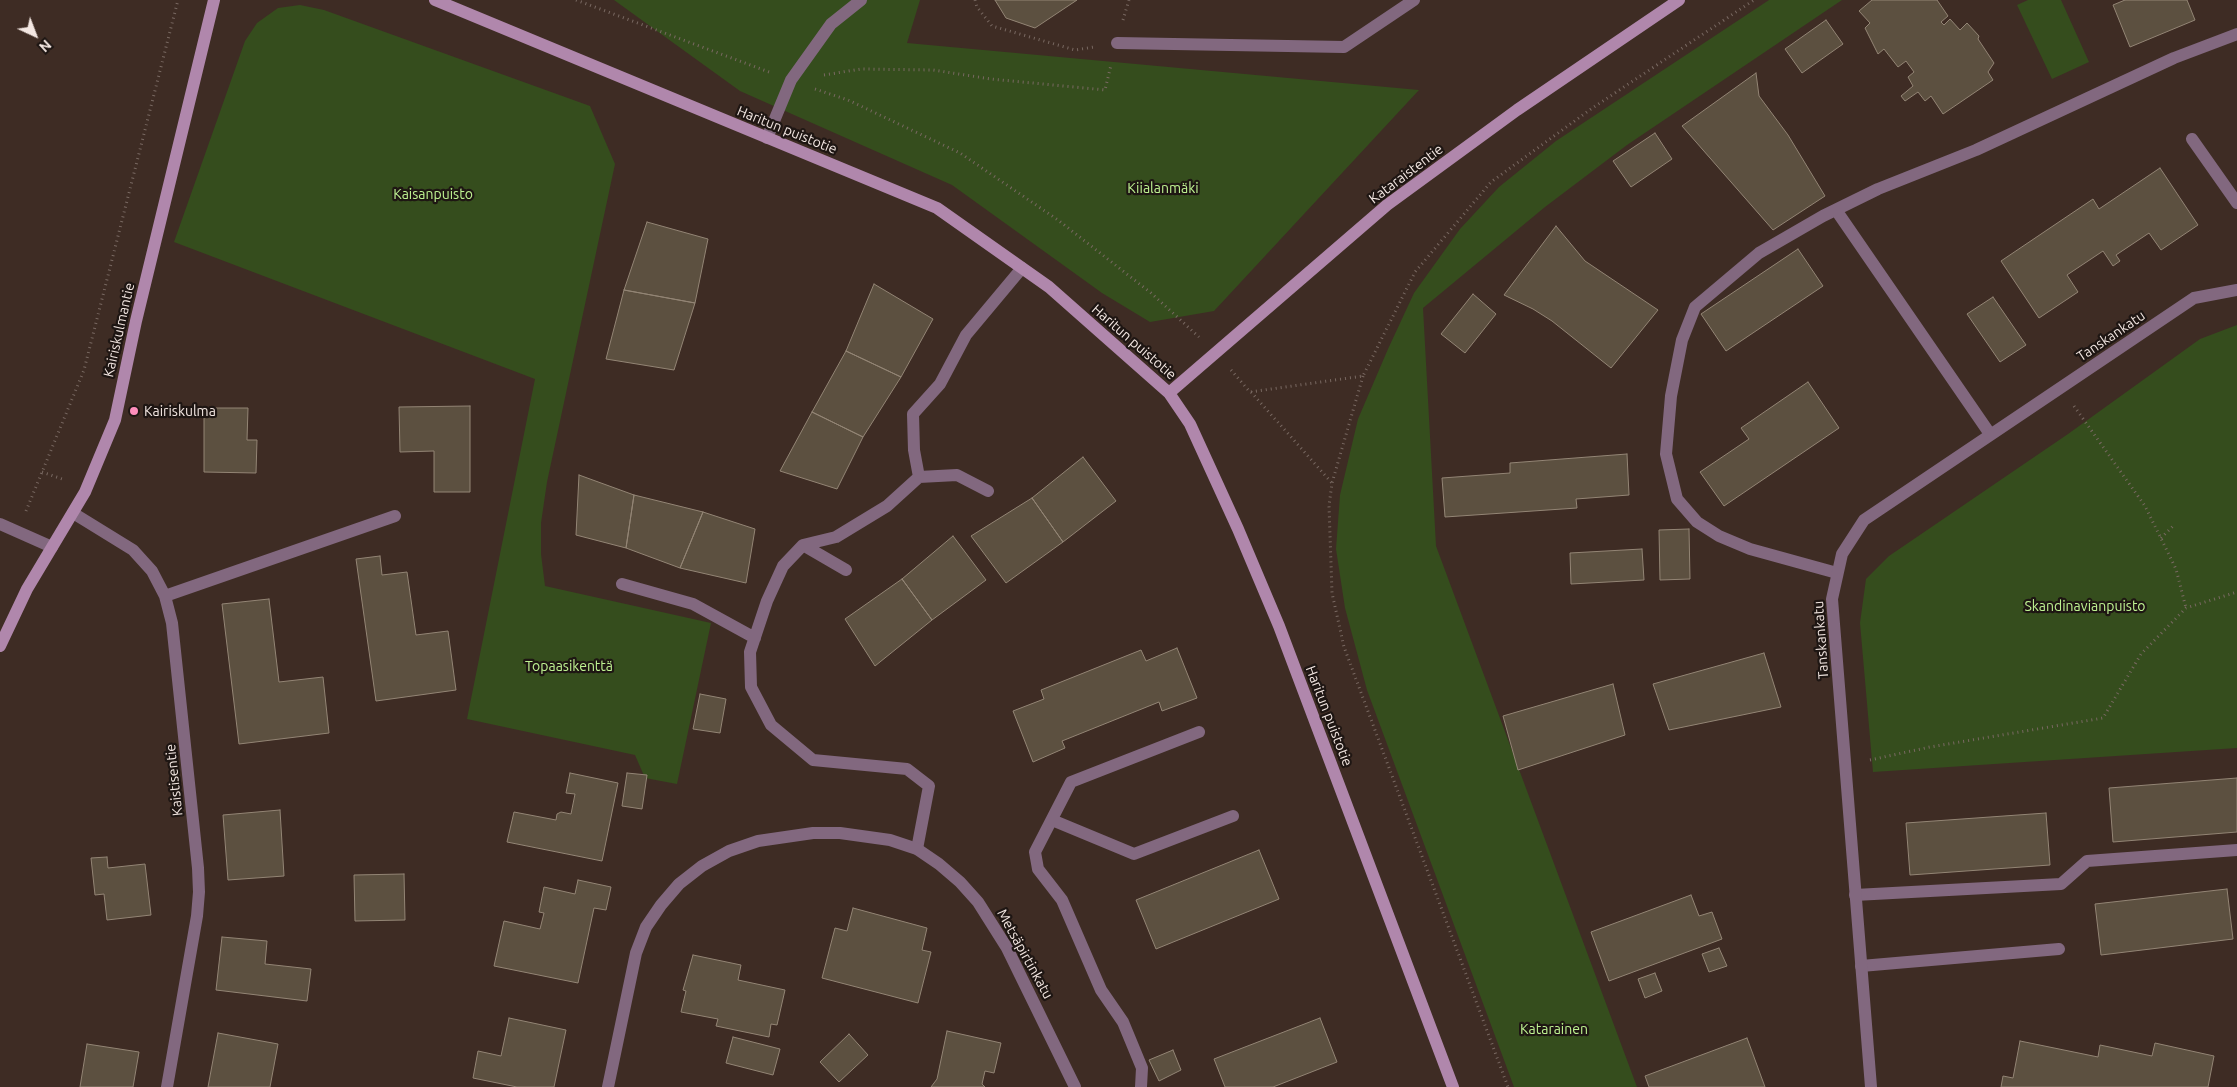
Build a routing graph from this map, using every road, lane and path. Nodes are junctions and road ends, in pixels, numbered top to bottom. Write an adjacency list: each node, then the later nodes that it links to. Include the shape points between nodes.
1 (178, 0): 32 (path, via 84,370)
2 (214, 0): 28 (street, Kairiskulmantie, via 115,420)
3 (435, 0): 13 (street, Haritun puistotie)
4 (576, 0): 12 (path)
5 (861, 0): 12 (street, via 831,24)
6 (975, 0): 11 (path, via 992,26 1075,50)
7 (1414, 0): 11 (street, via 1344,47)
8 (1678, 0): 19 (street, Kataraistentie, via 1517,110 1387,205)
9 (1754, 0): 20 (path, via 1591,109 1491,182 1415,272)
10 (2237, 34): 16 (street, via 2174,58 1976,150 1878,189)
11 (1117, 43): 12 (path, via 1105,90 932,70 861,69)
12 (791, 80): 13 (street); 19 (path, via 848,100 960,152 1066,226 1151,293)
13 (767, 138): 17 (street, Haritun puistotie, via 937,208)
14 (2192, 139): 15 (street)
15 (2237, 202)
16 (1836, 210): 24 (street); 37 (street, via 1759,253 1695,306 1682,340 1666,454 1677,500 1697,522 1750,549)
17 (1022, 268): 23 (street, Haritun puistotie); 25 (street, via 966,335 940,384 913,414)
18 (2237, 290): 21 (street, Tanskankatu, via 2194,298)
19 (1217, 353): 22 (path); 23 (street, Kataraistentie)
20 (1363, 376): 22 (path); 26 (path)
21 (2061, 387): 24 (street, Tanskankatu); 33 (path, via 2145,506)
22 (1250, 392): 26 (path)
23 (1169, 393): 57 (street, Haritun puistotie, via 1190,424 1279,626)
24 (1990, 434): 37 (street, Tanskankatu, via 1864,520 1842,554)
25 (918, 477): 27 (street, via 958,475); 34 (street, via 887,506 836,536)
26 (1332, 483): 58 (path, via 1329,506 1332,593 1344,647)
27 (988, 491)
28 (73, 513): 35 (street, Kairiskulmantie); 40 (street, Kaistisentie, via 133,550 152,571)
29 (395, 516): 40 (street)
30 (0, 524): 32 (street)
31 (2175, 524): 33 (path)
32 (17, 531): 35 (street)
33 (2161, 538): 41 (path, via 2176,569)
34 (804, 545): 36 (street); 42 (street, via 783,566 766,601)
35 (52, 547): 43 (street, Kairiskulmantie, via 27,589)
36 (846, 570)
37 (1837, 573): 45 (street, Tanskankatu, via 1832,599)
38 (622, 584): 42 (street, via 693,604)
39 (2237, 592): 41 (path)
40 (165, 596): 53 (street, Kaistisentie, via 173,633 199,892 198,916)
41 (2186, 608): 45 (path, via 2141,654 2103,718)
42 (755, 638): 48 (street, via 750,652 751,687 772,725 813,760 907,769 929,786)
43 (0, 646)
44 (1199, 732): 47 (street, via 1071,782)
45 (1845, 765): 50 (street, Tanskankatu)
46 (1233, 816): 47 (street, via 1134,854)
47 (1052, 820): 56 (street, via 1035,852 1038,869 1062,900 1101,990 1123,1022 1142,1068)
48 (917, 849): 54 (street, Metsäpirtinkatu, via 890,840 840,833 786,836 729,851 702,866 679,884 646,927 636,953); 55 (street, Metsäpirtinkatu, via 960,882 993,924)
49 (2237, 850): 50 (street, via 2087,861 2061,884)
50 (1855, 896): 52 (street, Tanskankatu)
51 (2059, 949): 52 (street)
52 (1860, 966): 59 (street, Tanskankatu)
53 (167, 1087)
54 (608, 1087)
55 (1075, 1087)
56 (1141, 1087)
57 (1453, 1087)
58 (1508, 1087)
59 (1871, 1087)

